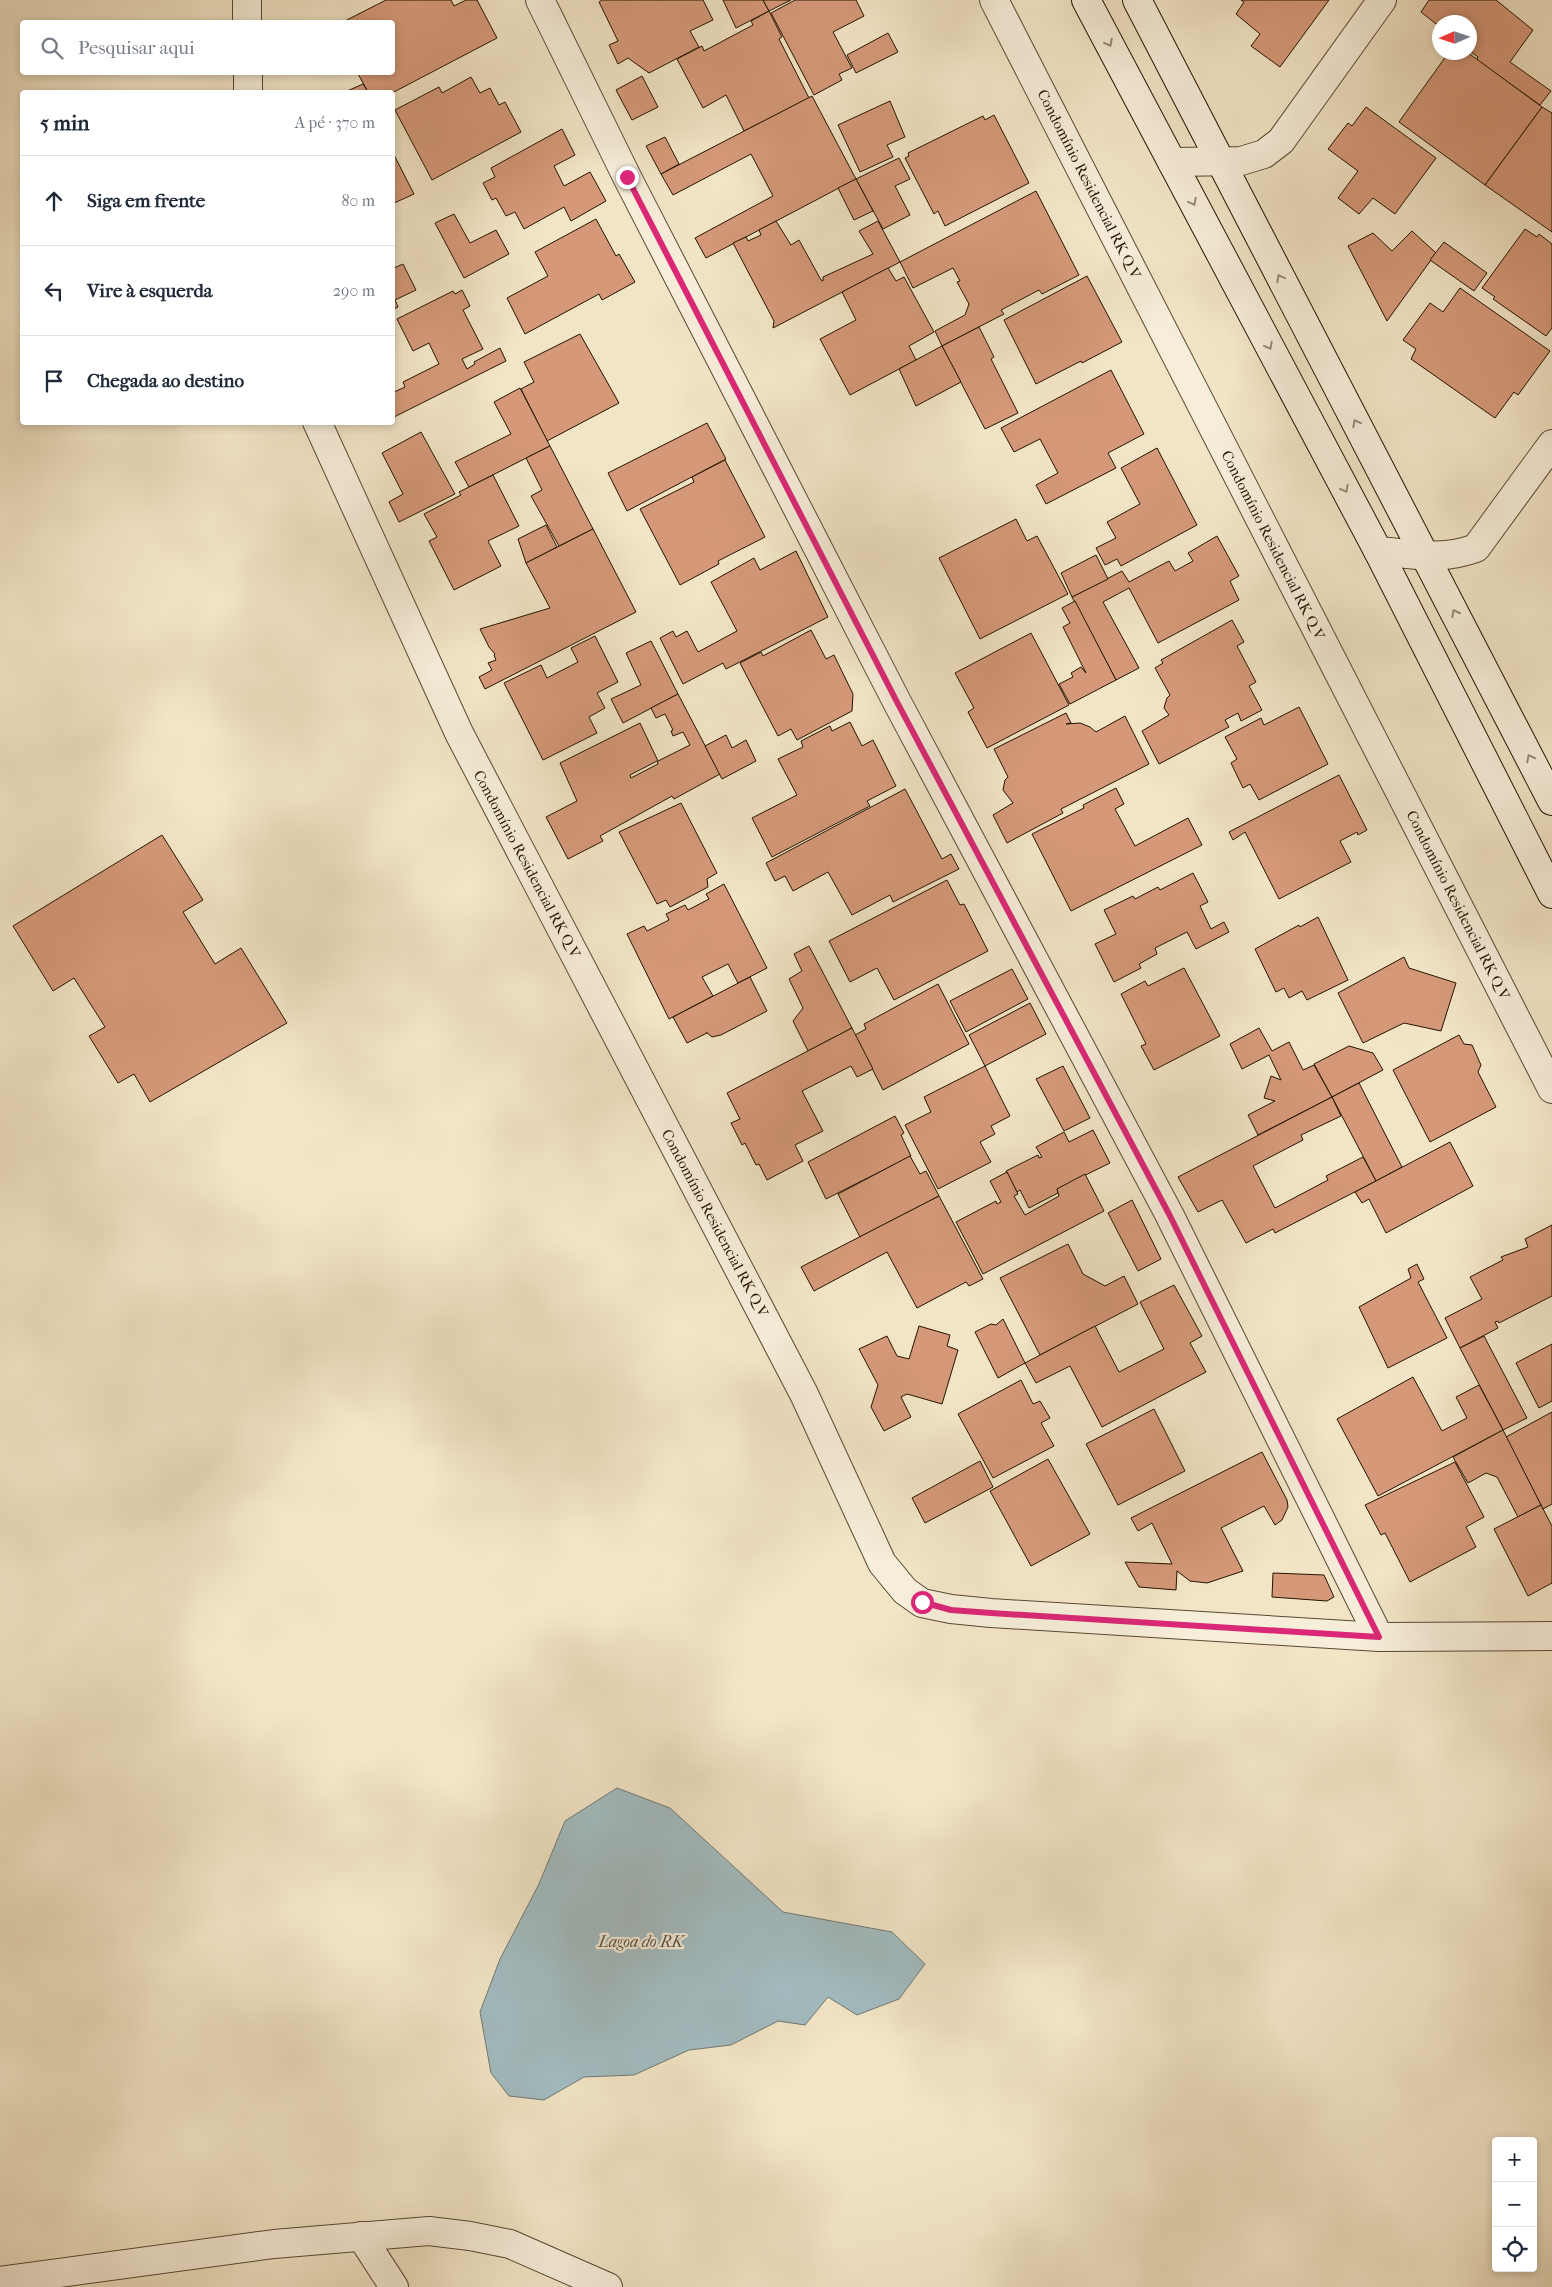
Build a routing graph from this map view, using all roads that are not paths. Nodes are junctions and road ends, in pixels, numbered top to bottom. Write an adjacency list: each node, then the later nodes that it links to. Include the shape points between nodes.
1 (247, 0): 7 (street)
2 (540, 0): 20 (street, via 627,177 897,702 1169,1214)
3 (994, 0): 18 (street, Condomínio Residencial RK Q V)
4 (1086, 0): 11 (street, one-way to 11)
5 (1136, 0): 10 (street)
6 (1382, 0): 10 (street, via 1281,141 1264,154 1242,161)
7 (247, 20)
8 (248, 75): 9 (street)
9 (248, 90)
10 (1219, 160): 11 (street); 15 (street, one-way to 10)
11 (1172, 162): 14 (street, one-way to 14)
12 (319, 425): 20 (street, Condomínio Residencial RK Q V, via 459,733 804,1394 882,1563 904,1591 922,1602 951,1610)
13 (1552, 444): 15 (street, via 1476,548 1457,555)
14 (1378, 551): 15 (street); 17 (street)
15 (1425, 555): 16 (street, one-way to 15)
16 (1552, 801)
17 (1552, 894)
18 (1552, 1090)
19 (1552, 1636): 20 (street, Condomínio Residencial RK Q V)
20 (1379, 1637)
21 (361, 2236): 22 (street, via 274,2244); 23 (street); 24 (street, via 429,2231 510,2244)
22 (0, 2281)
23 (394, 2287)
24 (608, 2287)

